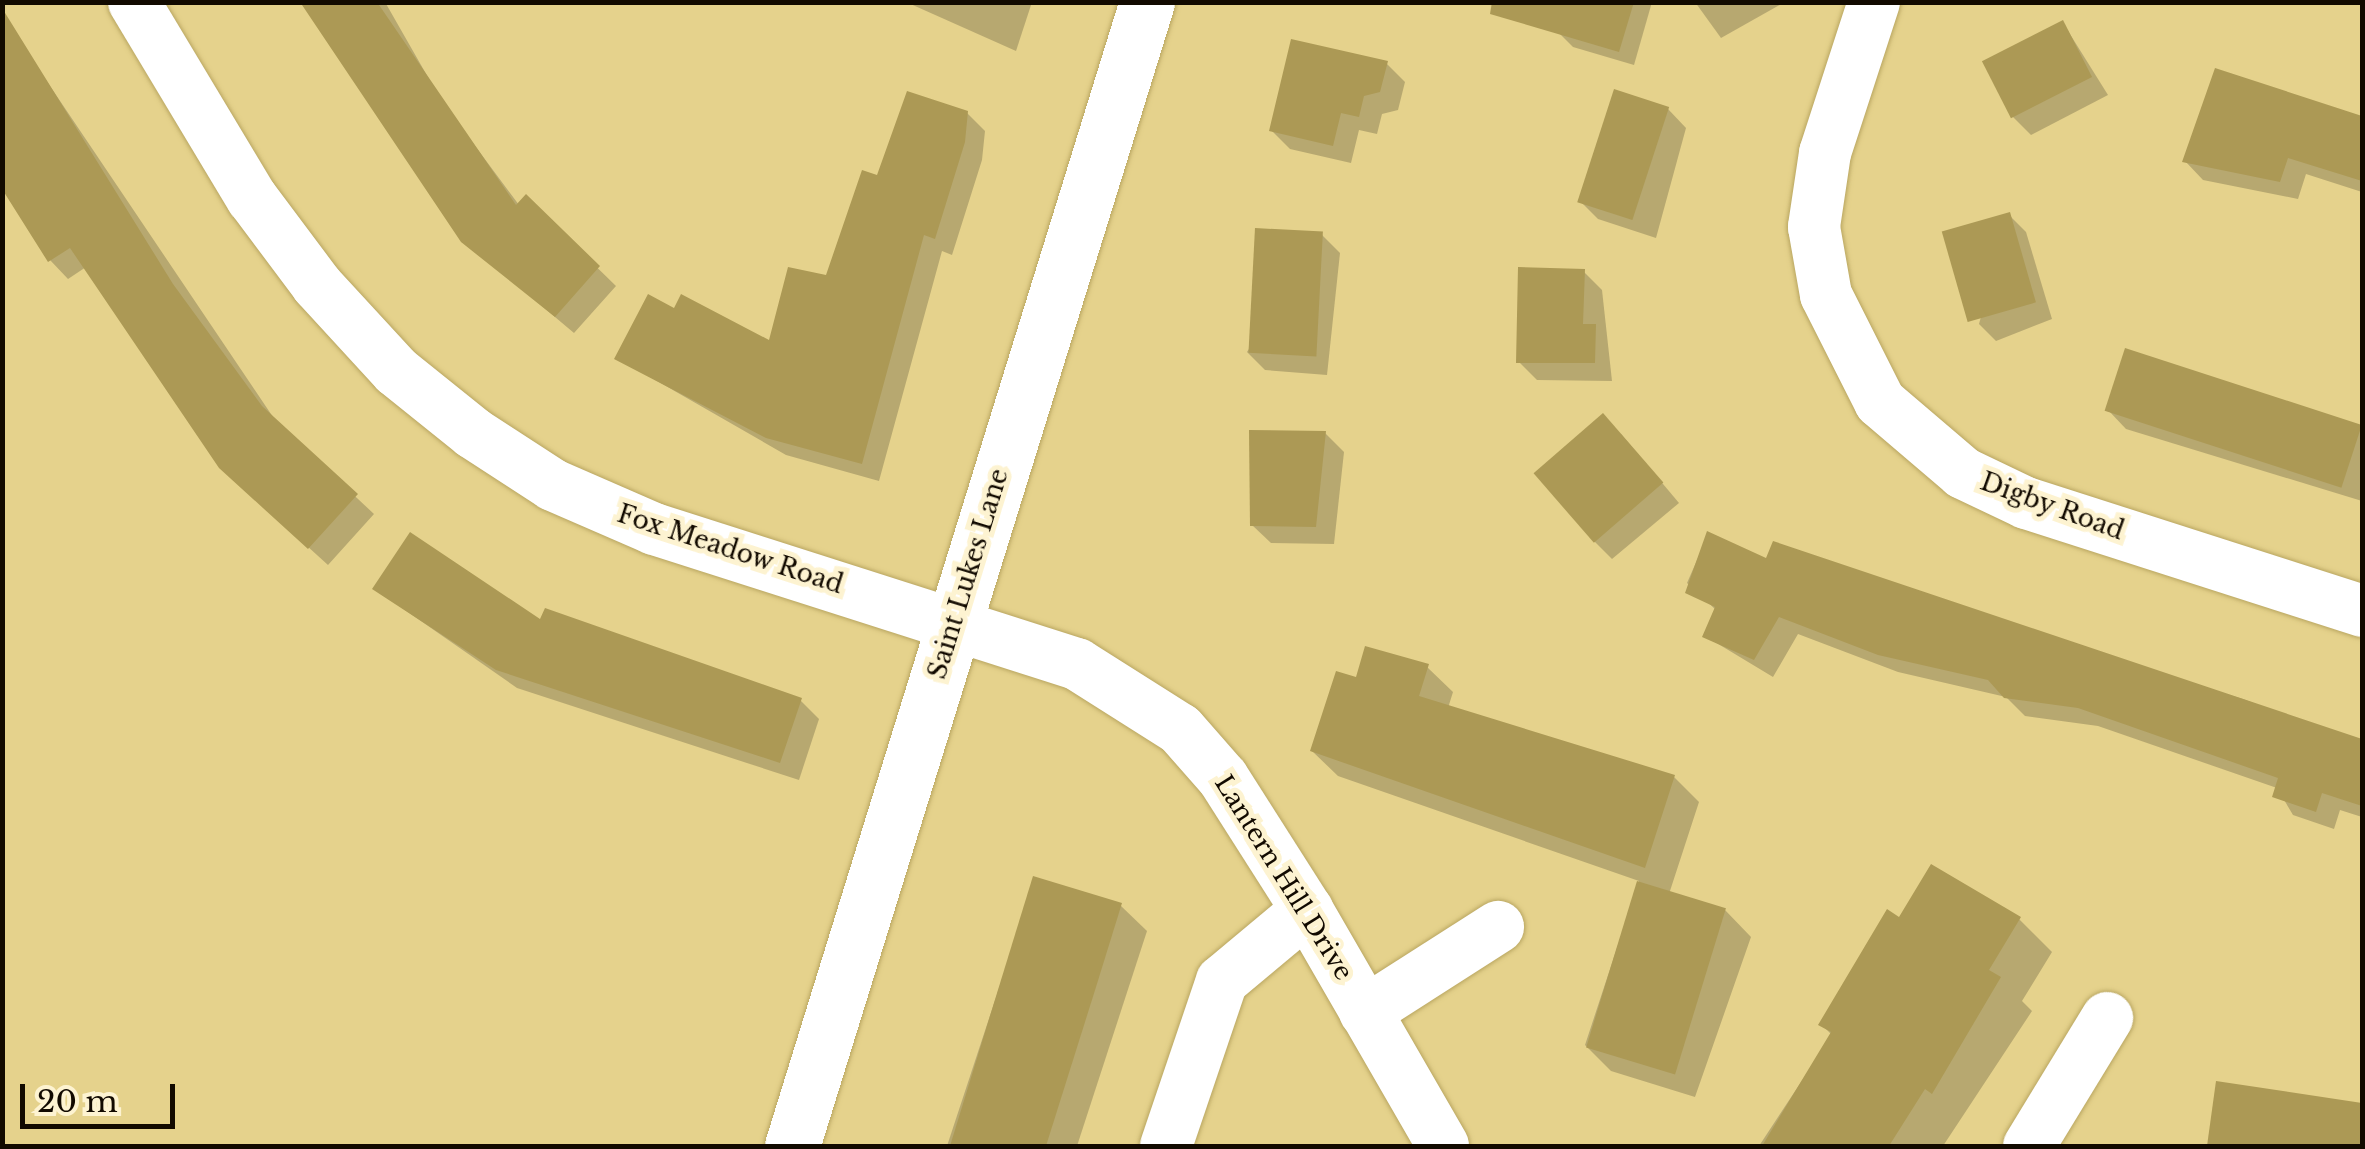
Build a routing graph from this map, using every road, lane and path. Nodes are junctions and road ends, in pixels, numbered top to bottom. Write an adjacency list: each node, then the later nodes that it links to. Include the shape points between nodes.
1 (134, 2): 5 (street, Fox Meadow Road, via 252,198 317,285 396,371 474,433 553,485 654,529)
2 (1147, 2): 5 (street, Saint Lukes Lane)
3 (1874, 2): 4 (street, Digby Road, via 1825,153 1814,227 1826,295 1880,402 1963,473 2026,503)
4 (2362, 611)
5 (954, 622): 6 (street, Lantern Hill Drive, via 1078,664 1180,729 1223,778); 10 (street, Saint Lukes Lane)
6 (1306, 910): 8 (street, Lantern Hill Drive); 11 (street, via 1222,981)
7 (1498, 927): 8 (street)
8 (1365, 1012): 12 (street, Lantern Hill Drive)
9 (2107, 1018): 13 (street)
10 (792, 1146)
11 (1166, 1146)
12 (1444, 1146)
13 (2029, 1146)

